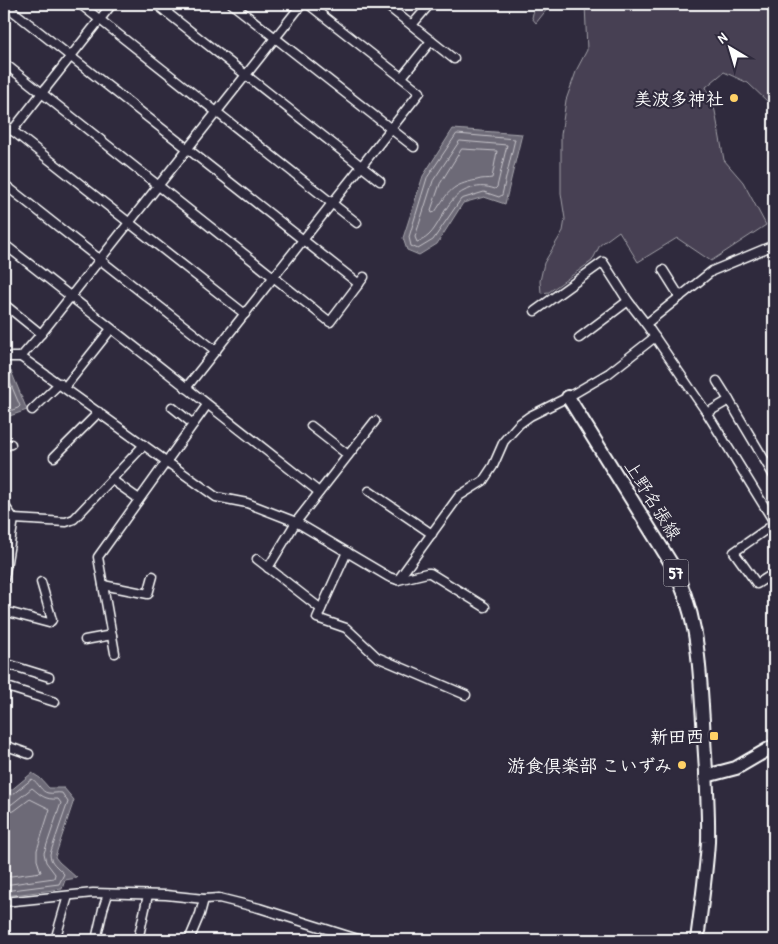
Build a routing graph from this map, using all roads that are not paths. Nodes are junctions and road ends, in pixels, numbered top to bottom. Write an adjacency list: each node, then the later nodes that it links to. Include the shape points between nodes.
1 (4, 4): 16 (street)
2 (80, 4): 12 (street)
3 (112, 4): 12 (street)
4 (156, 4): 11 (street)
5 (172, 4): 11 (street)
6 (232, 4): 14 (street)
7 (302, 4): 14 (street)
8 (308, 4): 20 (street)
9 (384, 4): 13 (street)
10 (430, 4): 13 (street)
11 (166, 12): 19 (street)
12 (100, 19): 16 (street); 22 (street)
13 (412, 25): 15 (street)
14 (274, 38): 19 (street); 24 (street)
15 (431, 41): 17 (street); 20 (street)
16 (71, 56): 21 (street); 27 (street)
17 (454, 59)
18 (4, 64): 21 (street)
19 (245, 74): 22 (street); 28 (street)
20 (402, 77): 24 (street, via 420,92)
21 (41, 93): 25 (street); 31 (street)
22 (217, 112): 27 (street); 32 (street)
23 (4, 124): 25 (street)
24 (391, 129): 26 (street); 28 (street)
25 (12, 131): 33 (street)
26 (414, 147)
27 (188, 149): 31 (street); 35 (street)
28 (362, 166): 29 (street); 32 (street)
29 (380, 181)
30 (4, 184): 38 (street)
31 (158, 186): 33 (street); 41 (street)
32 (333, 204): 34 (street); 35 (street)
33 (129, 223): 38 (street); 48 (street)
34 (357, 223)
35 (304, 240): 41 (street); 42 (street)
36 (774, 244): 44 (street, via 712,271)
37 (5, 249): 43 (street)
38 (100, 259): 43 (street); 54 (street)
39 (664, 270): 44 (street)
40 (364, 277): 42 (street)
41 (274, 278): 42 (street, via 330,322); 48 (street)
42 (359, 284)
43 (70, 296): 50 (street); 51 (street)
44 (680, 297): 49 (street)
45 (628, 301): 47 (street, via 604,262); 49 (street); 53 (street)
46 (4, 304): 51 (street)
47 (535, 311)
48 (245, 314): 54 (street)
49 (646, 324): 52 (street)
50 (111, 329): 58 (street); 59 (street)
51 (41, 334): 56 (street)
52 (655, 337): 60 (street, via 609,373); 66 (street)
53 (579, 338)
54 (216, 351): 59 (street)
55 (4, 357): 56 (street)
56 (22, 357): 58 (street)
57 (717, 381): 61 (street)
58 (62, 385): 64 (street); 65 (street)
59 (186, 388): 62 (street)
60 (568, 397): 83 (street, via 519,424 504,441 483,482 460,496); 107 (main road, 上野名張線 / 57, via 683,587 697,644)
61 (729, 400): 66 (street); 74 (street)
62 (207, 404): 68 (street); 77 (street)
63 (172, 407): 68 (street)
64 (32, 410)
65 (99, 412): 70 (street); 72 (street)
66 (707, 413): 82 (street)
67 (375, 421): 71 (street)
68 (193, 424): 73 (street)
69 (311, 426): 71 (street)
70 (144, 445): 73 (street); 75 (street)
71 (348, 455): 77 (street)
72 (54, 456)
73 (166, 461): 78 (street); 81 (street, via 216,497 247,503)
74 (774, 476)
75 (112, 480): 78 (street); 80 (street, via 79,515 66,522)
76 (369, 491): 83 (street)
77 (318, 492): 81 (street)
78 (139, 500): 92 (street, via 98,557)
79 (4, 505): 80 (street)
80 (14, 519): 89 (street)
81 (296, 522): 84 (street); 86 (street)
82 (774, 523): 87 (street, via 734,552 757,584)
83 (432, 534): 90 (street)
84 (347, 552): 90 (street); 94 (street)
85 (257, 559): 86 (street)
86 (268, 568): 94 (street)
87 (774, 573)
88 (153, 576): 92 (street, via 148,594)
89 (4, 579)
90 (398, 580): 93 (street, via 430,573)
91 (40, 582): 95 (street, via 52,620 49,623)
92 (103, 585): 96 (street)
93 (485, 606)
94 (321, 608): 102 (street, via 317,618 346,628 377,657)
95 (4, 611)
96 (112, 635): 97 (street); 98 (street)
97 (86, 640)
98 (115, 653)
99 (4, 663): 100 (street)
100 (48, 677)
101 (4, 686): 103 (street)
102 (466, 695)
103 (55, 702)
104 (4, 745): 106 (street)
105 (774, 746): 107 (main road, via 736,768)
106 (29, 754)
107 (706, 776): 118 (main road, 上野名張線 / 57, via 708,842)
108 (108, 894): 109 (street); 110 (street); 114 (street)
109 (148, 895): 111 (street); 115 (street)
110 (68, 896): 112 (street); 113 (street)
111 (204, 899): 116 (street); 117 (street, via 219,898 259,908)
112 (4, 902)
113 (55, 940)
114 (96, 940)
115 (138, 940)
116 (189, 940)
117 (361, 940)
118 (697, 940)

